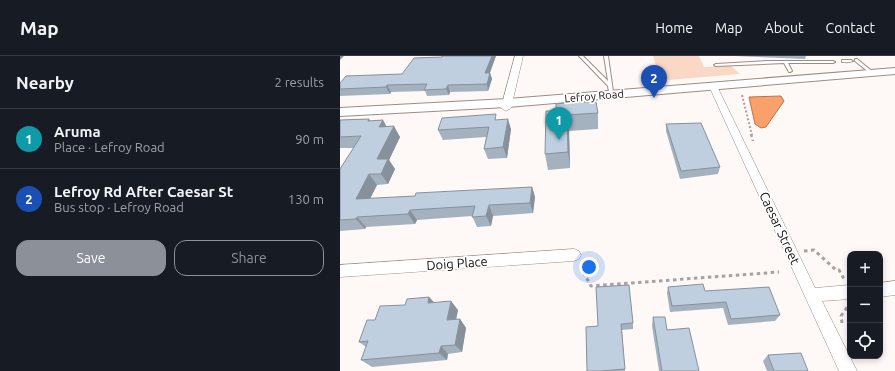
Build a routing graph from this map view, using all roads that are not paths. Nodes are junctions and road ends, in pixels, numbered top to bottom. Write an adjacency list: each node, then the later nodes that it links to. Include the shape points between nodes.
1 (519, 56): 14 (street)
2 (581, 56): 13 (lane)
3 (606, 56): 13 (lane)
4 (843, 61): 10 (lane, via 854,61)
5 (785, 62): 6 (lane); 7 (lane); 8 (lane)
6 (834, 62)
7 (716, 65)
8 (790, 71)
9 (895, 71): 10 (street, Lefroy Road)
10 (872, 73): 12 (street, Lefroy Road)
11 (895, 76): 12 (street, Lefroy Road)
12 (715, 88): 13 (street, Lefroy Road); 22 (street, Caesar Street)
13 (611, 92): 14 (street, Lefroy Road)
14 (507, 105): 15 (street, Lefroy Road); 16 (street, Lefroy Road)
15 (340, 112)
16 (340, 116)
17 (574, 255): 18 (street, Doig Place)
18 (340, 271)
19 (847, 288): 22 (street)
20 (895, 288): 21 (street)
21 (883, 290)
22 (811, 295): 23 (street, Caesar Street)
23 (848, 371)

